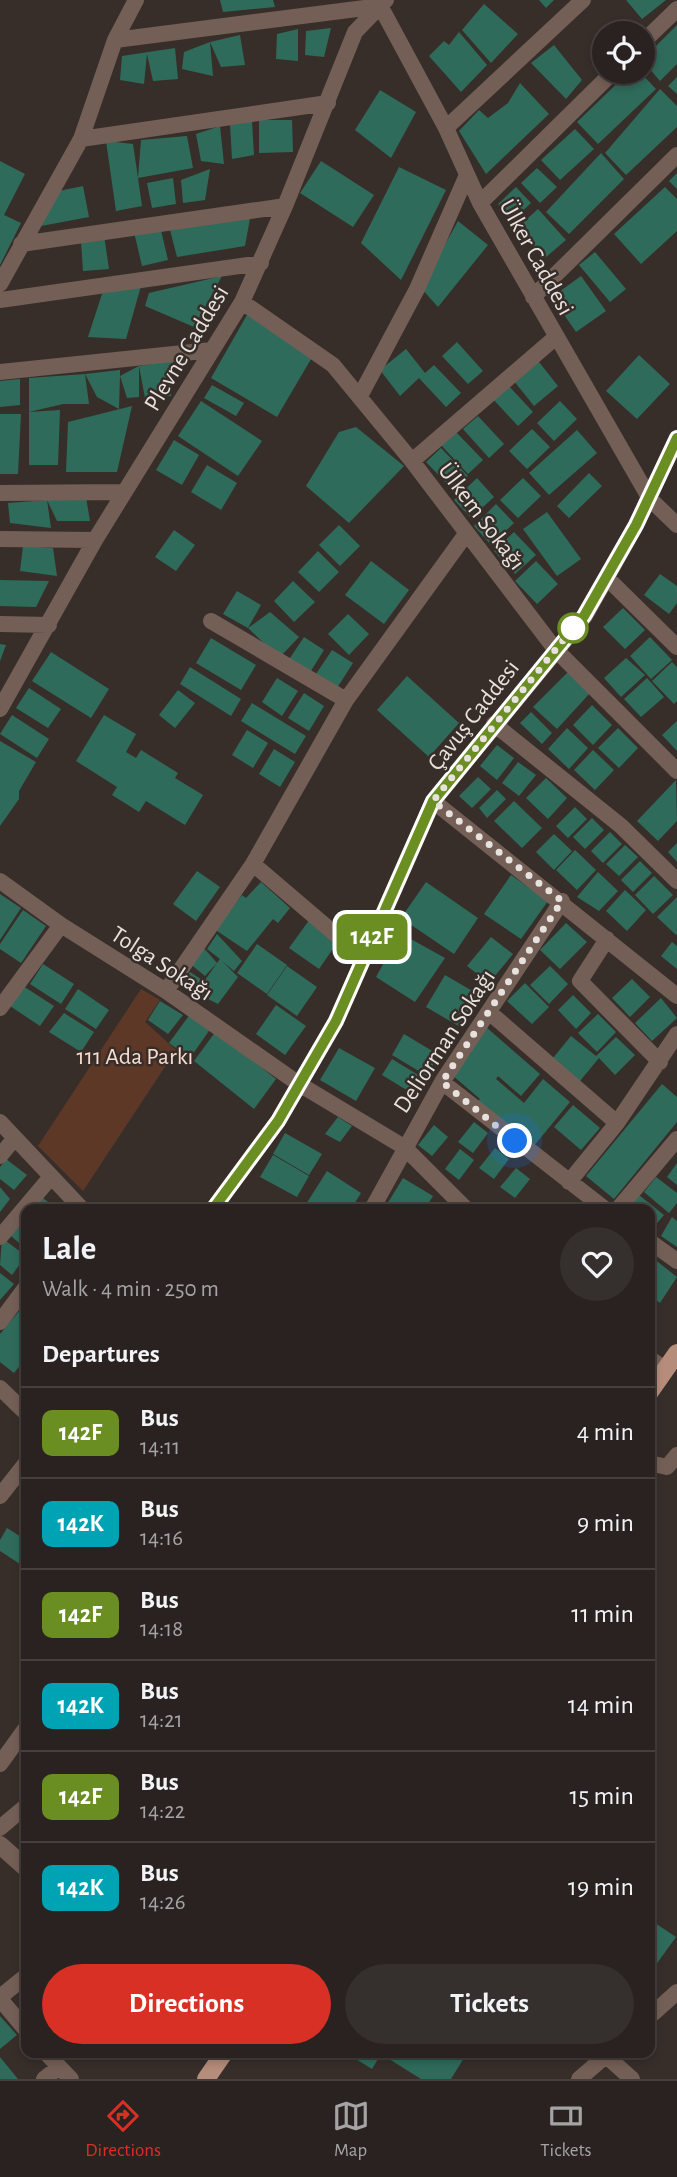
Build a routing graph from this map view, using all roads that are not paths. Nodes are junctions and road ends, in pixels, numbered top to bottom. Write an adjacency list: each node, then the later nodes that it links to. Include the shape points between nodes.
1 (136, 0): 6 (street)
2 (583, 0): 9 (street)
3 (381, 2): 6 (street); 8 (street, Plevne Caddesi, via 355,32); 9 (street, Ülker Caddesi)
4 (677, 9): 5 (street)
5 (655, 30)
6 (115, 40): 10 (street)
7 (601, 84): 13 (street)
8 (327, 103): 10 (street); 14 (street, Plevne Caddesi)
9 (446, 128): 12 (street, Ülker Caddesi)
10 (81, 139): 15 (street)
11 (677, 155): 18 (street)
12 (467, 175): 13 (street, Ülker Caddesi); 24 (street, via 417,289)
13 (480, 203): 18 (street, Ülker Caddesi)
14 (285, 206): 15 (street); 16 (street, Plevne Caddesi)
15 (21, 244): 17 (street)
16 (261, 263): 19 (street); 20 (street, Plevne Caddesi)
17 (0, 284)
18 (533, 297): 21 (street, Ülker Caddesi)
19 (0, 300)
20 (242, 302): 22 (street, Plevne Caddesi); 24 (street, Ülkem Sokağı, via 333,365)
21 (556, 337): 26 (street); 29 (street, Ülker Caddesi)
22 (212, 349): 23 (street); 27 (street, Plevne Caddesi)
23 (0, 373)
24 (360, 396): 26 (street, Ülkem Sokağı)
25 (677, 438): 29 (street, Çavuş Caddesi)
26 (412, 461): 31 (street, Ülkem Sokağı)
27 (124, 492): 28 (street); 33 (street, Plevne Caddesi)
28 (0, 493)
29 (650, 499): 30 (street, Ülker Caddesi); 34 (street, Çavuş Caddesi)
30 (677, 525)
31 (467, 534): 39 (street, Ülkem Sokağı); 40 (street)
32 (0, 540): 33 (street)
33 (95, 540): 37 (street, Plevne Caddesi)
34 (607, 578): 38 (street); 39 (street, Çavuş Caddesi, via 584,616)
35 (211, 621): 40 (street)
36 (0, 624): 37 (street)
37 (49, 625): 41 (street, Plevne Caddesi)
38 (677, 647)
39 (555, 649): 42 (street, Çavuş Caddesi); 43 (street, Ülkem Sokağı)
40 (346, 700): 45 (street)
41 (0, 709)
42 (494, 724): 44 (street, Çavuş Caddesi); 47 (street, via 621,826)
43 (677, 771)
44 (433, 801): 48 (street); 51 (street, Çavuş Caddesi)
45 (253, 864): 51 (street); 52 (street)
46 (0, 881): 49 (street, Tolga Sokağı)
47 (677, 881)
48 (562, 901): 50 (street); 55 (street, Deliorman Sokağı)
49 (61, 925): 52 (street, Tolga Sokağı); 54 (street)
50 (607, 939): 53 (street); 57 (street, via 580,981)
51 (362, 957): 59 (street, Çavuş Caddesi, via 336,1021)
52 (166, 991): 59 (street, Tolga Sokağı)
53 (677, 996)
54 (2, 1000)
55 (489, 1012): 58 (street, Deliorman Sokağı); 61 (street)
56 (677, 1034): 57 (street)
57 (660, 1062): 61 (street)
58 (442, 1082): 64 (street, Deliorman Sokağı); 67 (street)
59 (299, 1084): 64 (street, Tolga Sokağı); 70 (street, Çavuş Caddesi, via 278,1121)
60 (0, 1122): 62 (street)
61 (617, 1123): 67 (street)
62 (13, 1139): 65 (street); 66 (street)
63 (677, 1139): 74 (street)
64 (404, 1147): 71 (street, Deliorman Sokağı); 72 (street, Tolga Sokağı)
65 (0, 1156)
66 (50, 1178): 68 (street); 69 (street)
67 (569, 1182): 73 (street)
68 (28, 1204)
69 (77, 1204)
70 (217, 1204)
71 (375, 1204)
72 (461, 1204)
73 (598, 1204)
74 (622, 1204)
75 (21, 1212): 76 (street)
76 (0, 1237)
77 (655, 1245): 78 (street)
78 (677, 1261)
79 (21, 1294): 80 (street)
80 (0, 1322)
81 (677, 1353): 83 (main road)
82 (655, 1362): 83 (street)
83 (665, 1369): 84 (main road)
84 (655, 1384)
85 (0, 1388): 86 (street)
86 (21, 1408)
87 (677, 1455): 88 (street, via 667,1467)
88 (655, 1465)
89 (21, 1469): 90 (street)
90 (0, 1496)
91 (21, 1735): 92 (street)
92 (0, 1764)
93 (21, 1810): 94 (street)
94 (0, 1828)
95 (0, 1845): 96 (street)
96 (21, 1864)
97 (21, 1980): 99 (street)
98 (677, 1992): 100 (street)
99 (0, 1998): 101 (street)
100 (655, 2012)
101 (21, 2024)
102 (51, 2058): 106 (street)
103 (220, 2058): 109 (main road)
104 (602, 2058): 110 (street)
105 (610, 2058): 111 (street)
106 (59, 2067): 107 (street); 108 (street)
107 (44, 2079)
108 (71, 2079)
109 (205, 2079)
110 (579, 2079)
111 (632, 2079)

